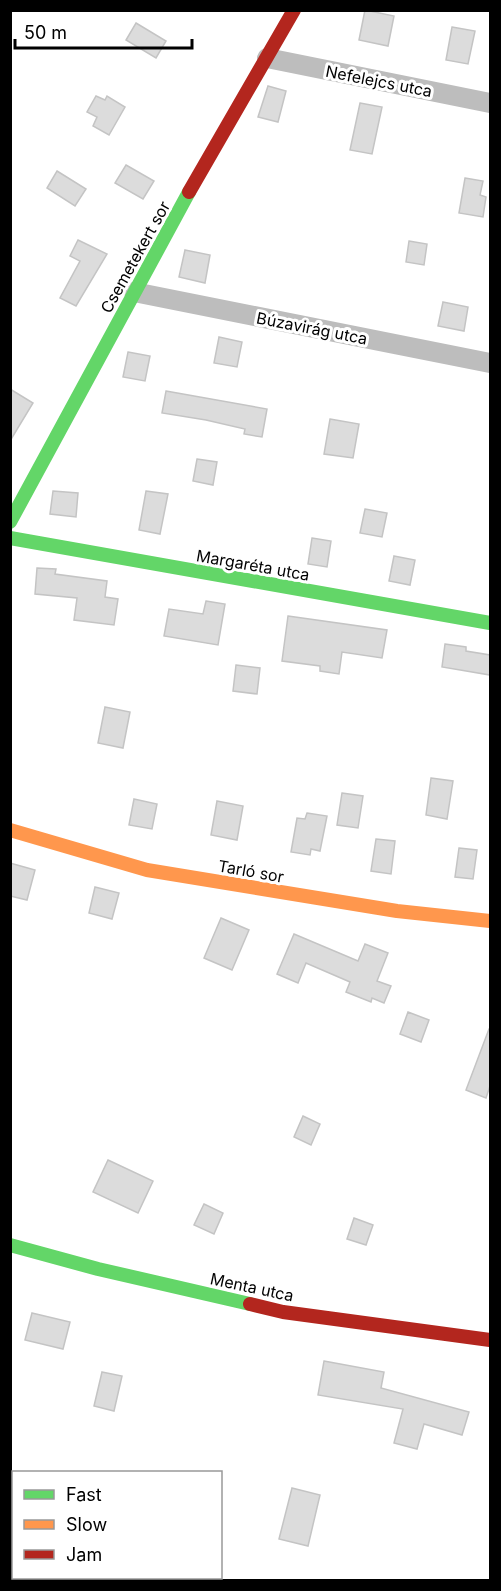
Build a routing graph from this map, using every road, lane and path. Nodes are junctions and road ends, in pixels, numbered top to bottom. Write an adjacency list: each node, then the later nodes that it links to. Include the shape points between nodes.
1 (294, 10): 2 (street, Csemetekert sor)
2 (267, 58): 3 (street, Nefelejcs utca); 4 (street, Csemetekert sor)
3 (490, 103)
4 (134, 292): 5 (street, Búzavirág utca); 6 (street, Csemetekert sor)
5 (490, 363)
6 (10, 522)
7 (10, 538): 8 (street, Margaréta utca)
8 (490, 623)
9 (10, 830): 10 (street, Tarló sor, via 147,870 386,909)
10 (490, 921)
11 (10, 1245): 12 (street, Menta utca, via 283,1312)
12 (490, 1340)

